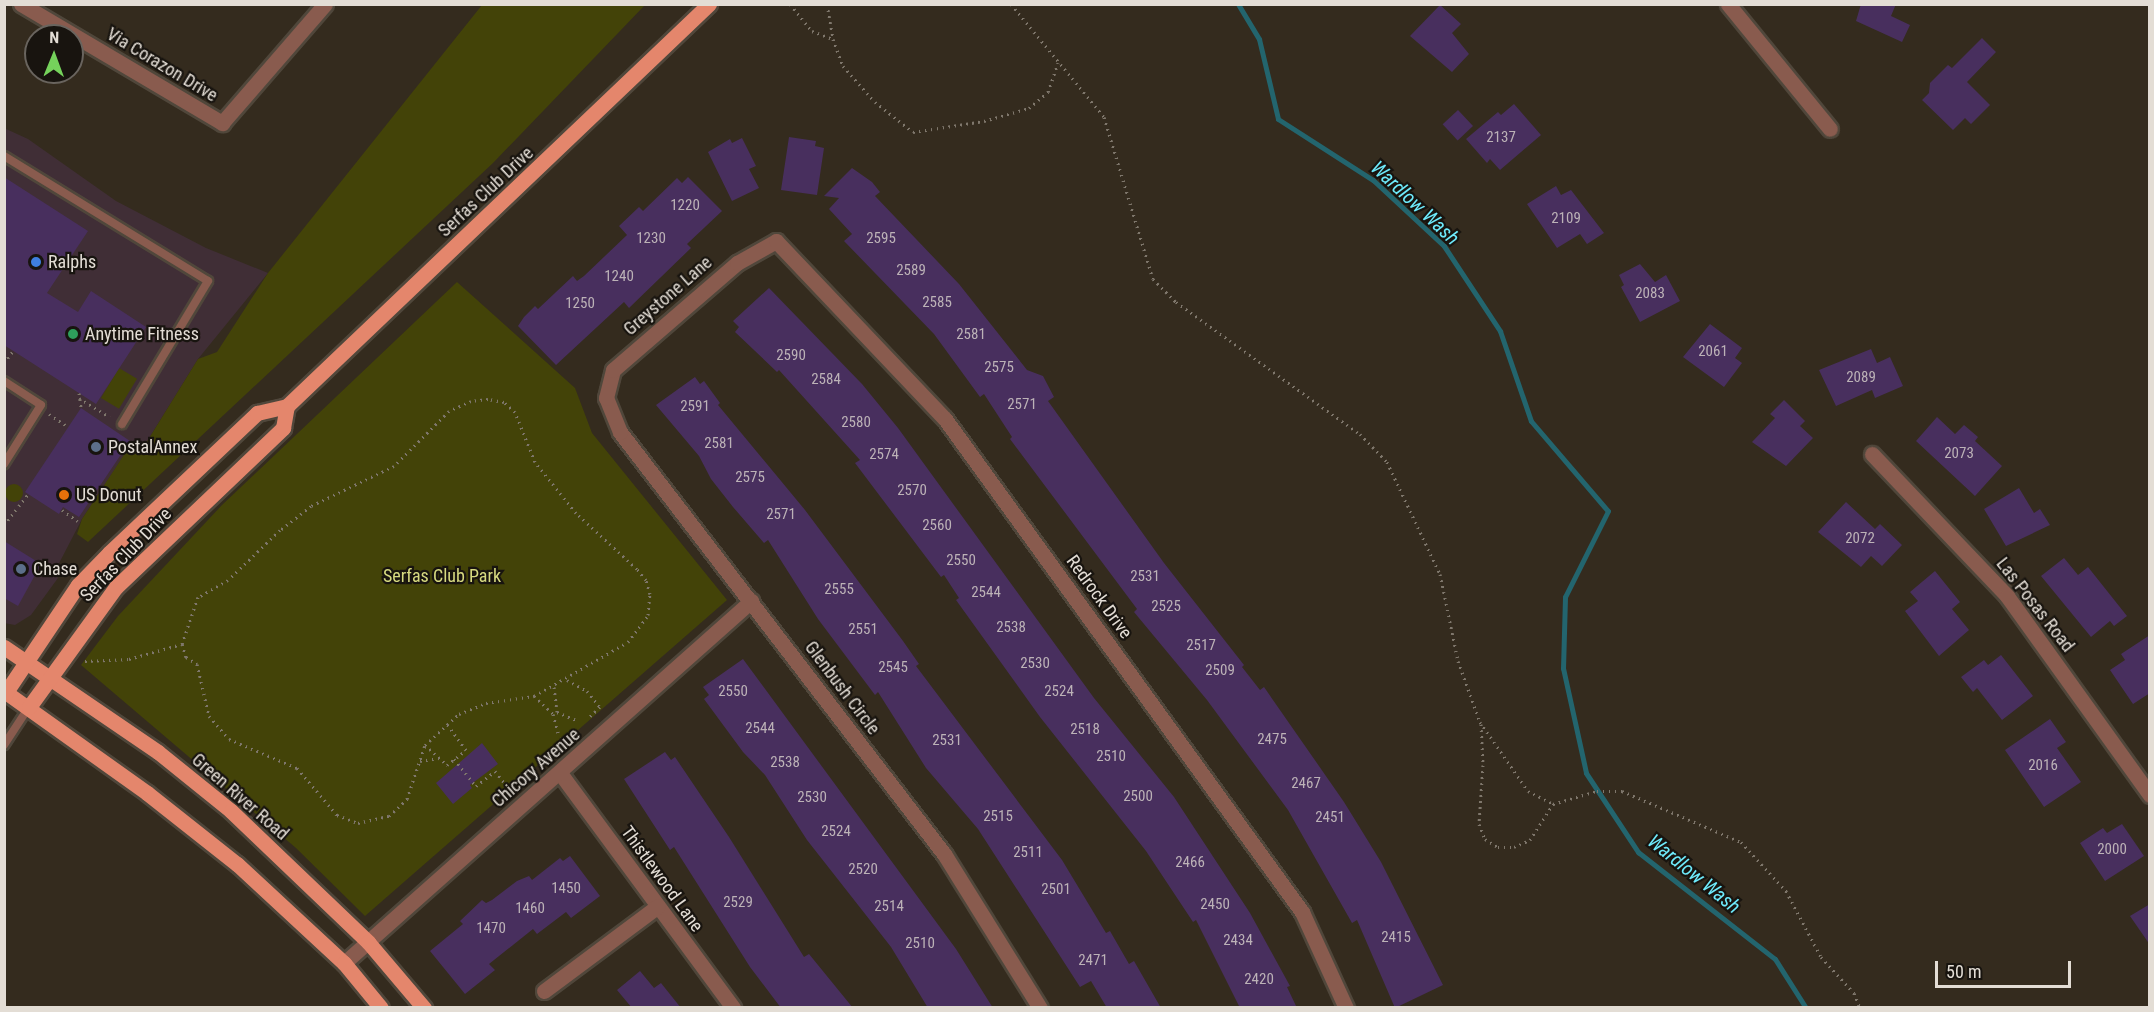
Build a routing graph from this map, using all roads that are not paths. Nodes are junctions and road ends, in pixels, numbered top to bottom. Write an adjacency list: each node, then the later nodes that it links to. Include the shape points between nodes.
1 (325, 4): 4 (street, Via Corazon Drive, via 222,123)
2 (709, 4): 10 (main road, Serfas Club Drive)
3 (1728, 4): 5 (street)
4 (25, 5)
5 (1830, 129)
6 (4, 156): 11 (lane, via 208,281)
7 (776, 241): 9 (street, Greystone Lane, via 737,263 613,370); 31 (street, Redrock Drive, via 823,286 952,429 1302,912)
8 (4, 381): 13 (lane, via 41,405)
9 (606, 398): 14 (street, Glenbush Circle, via 620,432)
10 (287, 406): 16 (main road, Serfas Club Drive, via 257,413 109,552 78,585); 17 (main road, Serfas Club Drive, via 283,428 116,587)
11 (122, 424)
12 (1872, 454): 22 (street, Las Posas Road, via 2007,596)
13 (4, 464)
14 (751, 601): 21 (street, Chicory Avenue); 30 (street, Glenbush Circle, via 944,854)
15 (4, 647): 16 (main road, Green River Road)
16 (26, 660): 17 (main road, Green River Road); 18 (main road, Serfas Club Drive)
17 (50, 677): 19 (main road, Serfas Club Drive); 24 (main road, Green River Road, via 158,752 231,812)
18 (5, 693): 19 (main road)
19 (29, 707): 20 (lane, Serfas Club Drive); 25 (main road, via 237,864)
20 (4, 745)
21 (561, 773): 23 (street, Thistlewood Lane); 24 (street, Chicory Avenue)
22 (2150, 795)
23 (658, 906): 26 (street); 29 (street, Thistlewood Lane)
24 (368, 942): 25 (street, Chicory Avenue); 28 (main road, Green River Road)
25 (344, 963): 27 (main road)
26 (544, 991)
27 (381, 1008)
28 (424, 1008)
29 (733, 1008)
30 (1040, 1008)
31 (1346, 1008)

